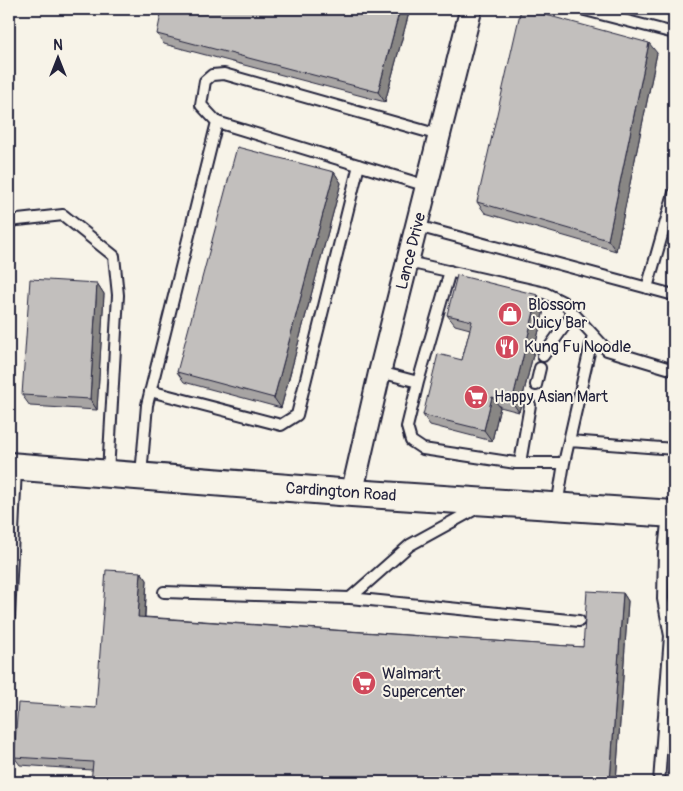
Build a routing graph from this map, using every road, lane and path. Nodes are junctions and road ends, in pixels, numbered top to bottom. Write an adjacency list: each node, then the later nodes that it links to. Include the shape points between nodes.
1 (471, 9): 5 (street, Lance Drive)
2 (580, 9): 3 (lane)
3 (674, 33)
4 (217, 122): 5 (lane, via 201,105 205,81 212,75 224,74); 6 (lane); 23 (lane)
5 (440, 135): 7 (street, Lance Drive)
6 (359, 166): 7 (lane); 23 (lane, via 297,415 281,425)
7 (427, 186): 10 (street, Lance Drive)
8 (674, 193): 13 (lane)
9 (9, 222): 30 (lane, via 63,215 114,256 118,295)
10 (417, 226): 11 (street, Lance Drive); 13 (lane)
11 (408, 262): 12 (lane); 20 (street, Lance Drive)
12 (450, 271): 15 (lane, via 546,293 562,302); 21 (lane)
13 (647, 288): 14 (lane)
14 (674, 295)
15 (573, 314): 16 (lane); 17 (lane)
16 (593, 335): 19 (lane, via 607,350); 25 (lane)
17 (543, 356)
18 (540, 368): 22 (lane)
19 (674, 370)
20 (380, 372): 21 (lane); 32 (street, Lance Drive)
21 (418, 382): 27 (lane, via 408,427 411,441 423,449)
22 (536, 385)
23 (150, 391): 31 (lane)
24 (530, 405): 27 (lane)
25 (570, 441): 26 (lane); 28 (lane)
26 (674, 449)
27 (520, 463): 28 (lane)
28 (564, 463): 34 (lane)
29 (13, 466): 30 (street, Cardington Road); 38 (lane)
30 (108, 474): 31 (street, Cardington Road)
31 (141, 476): 32 (street, Cardington Road)
32 (352, 493): 33 (street, Cardington Road)
33 (489, 502): 34 (street, Cardington Road); 37 (lane, via 410,545)
34 (557, 506): 35 (street, Cardington Road)
35 (671, 514): 40 (lane, via 664,551 663,599 670,636)
36 (164, 592): 37 (lane)
37 (350, 598): 39 (lane)
38 (9, 618)
39 (579, 621)
40 (659, 782)

